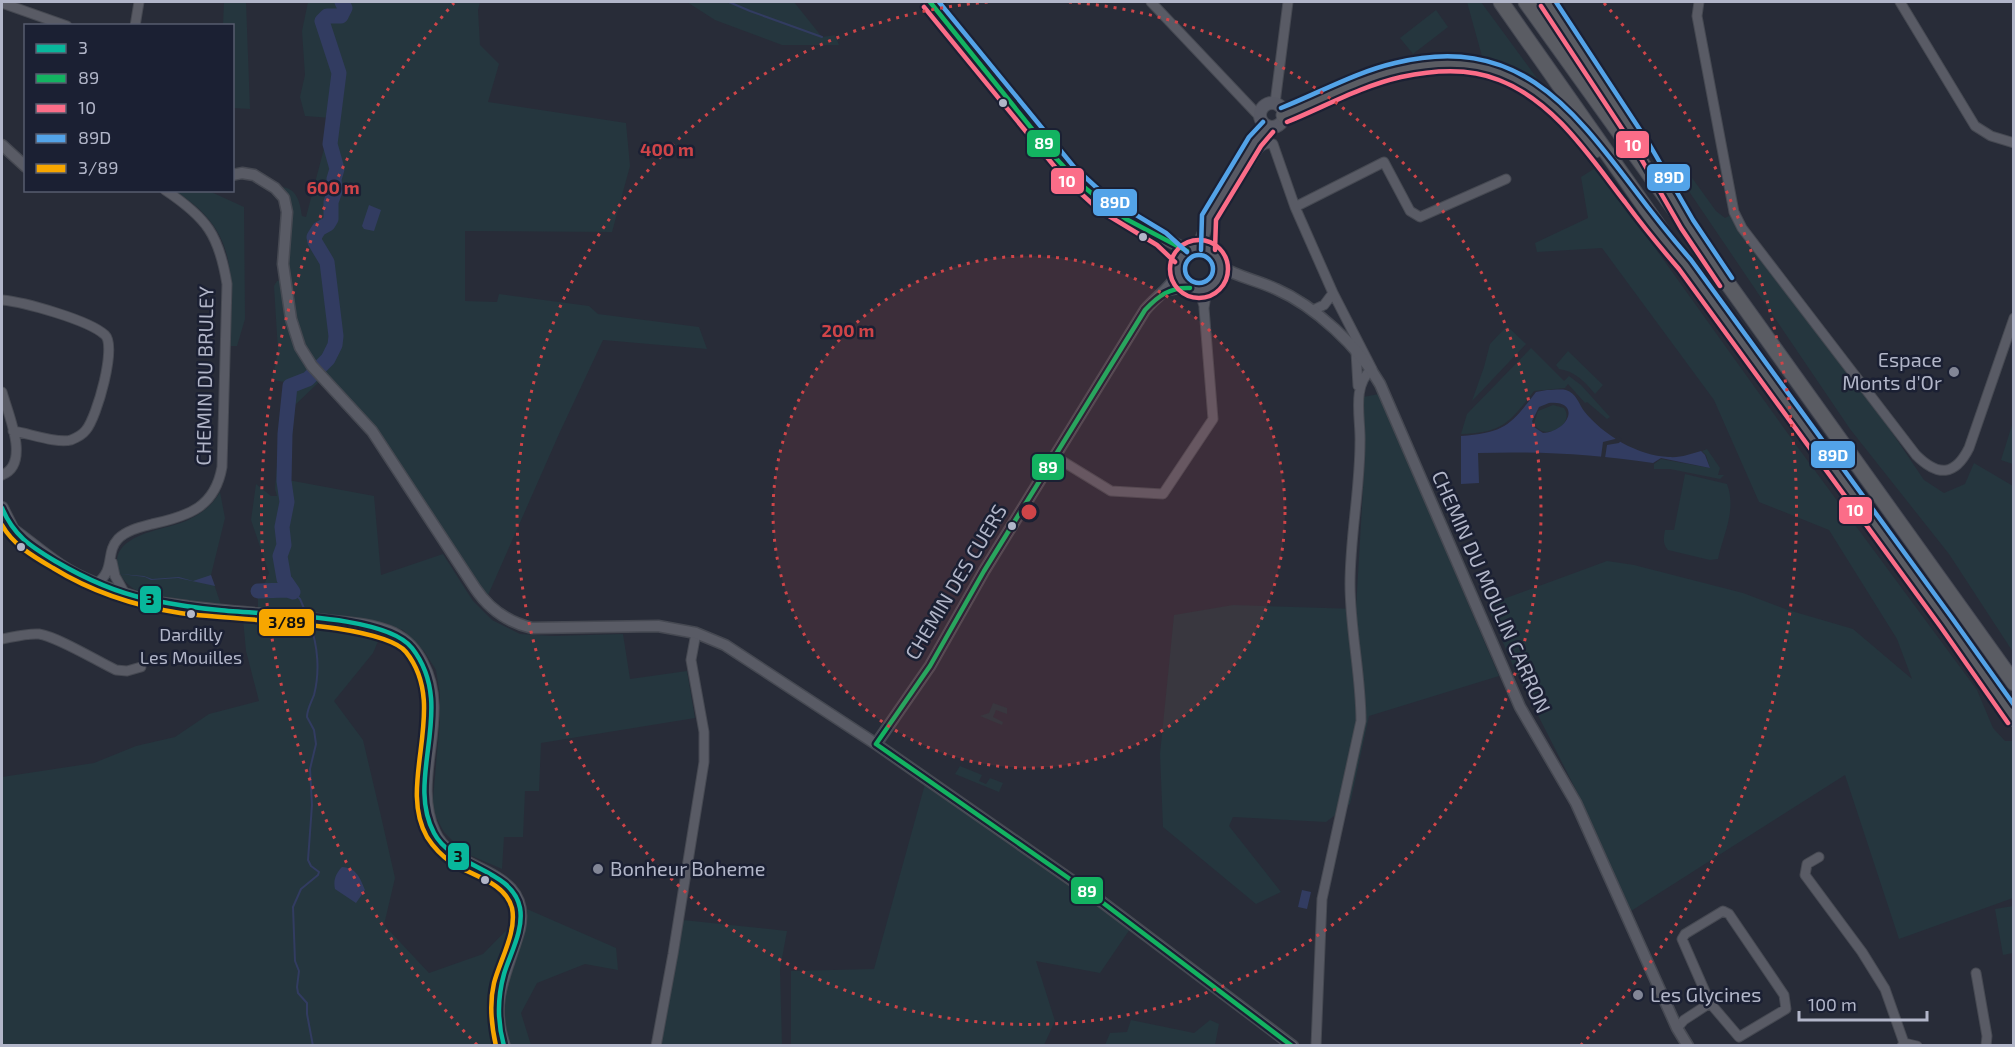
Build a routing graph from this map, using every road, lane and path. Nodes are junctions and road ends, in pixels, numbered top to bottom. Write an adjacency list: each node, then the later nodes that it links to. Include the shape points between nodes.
1 (139, 2): 12 (street)
2 (930, 2): 24 (main road, via 1071,176 1126,220)
3 (1151, 2): 14 (street)
4 (1288, 2): 13 (street)
5 (1501, 2): 25 (highway)
6 (1526, 2): 23 (highway)
7 (1547, 2): 23 (highway, via 1642,146)
8 (1699, 2): 33 (street, via 1697,16 1734,212 1742,228 1926,465 1940,472 1962,461)
9 (1900, 2): 15 (street, via 1975,126)
10 (2, 3): 11 (street)
11 (62, 24)
12 (135, 24)
13 (1280, 109): 14 (main road, via 1279,125); 14 (main road, via 1264,105); 25 (highway, via 1399,69 1462,64 1507,75 1548,99 1572,122)
14 (1263, 121): 18 (main road)
15 (2013, 143)
16 (2, 145): 17 (street)
17 (24, 164)
18 (1235, 174): 22 (street, CHEMIN DU MOULIN CARRON, via 1247,167 1261,145 1270,143 1275,146); 24 (main road)
19 (234, 175): 49 (street, via 254,175 278,191 285,201 282,259 289,310 300,347 312,366 372,430 490,607 518,625 539,629 658,626)
20 (1506, 179): 22 (street, via 1420,217 1410,211 1384,162)
21 (168, 192): 46 (street, CHEMIN DU BRULEY, via 206,223 223,260 227,293 222,467 219,483 207,502 187,513 127,533 118,540)
22 (1295, 207): 30 (street, CHEMIN DU MOULIN CARRON)
23 (1687, 224): 52 (highway)
24 (1194, 251): 26 (main road, via 1216,256); 27 (main road, via 1178,262)
25 (1685, 264): 53 (highway)
26 (1219, 272): 28 (main road); 32 (street, via 1222,277 1248,279 1276,289)
27 (1178, 274): 28 (main road, via 1185,285); 29 (street, CHEMIN DES CUERS)
28 (1198, 289): 29 (street); 39 (street, via 1204,308 1213,419 1163,494 1111,491)
29 (1167, 290): 39 (street, CHEMIN DES CUERS, via 1145,310)
30 (1333, 293): 32 (street, via 1324,305); 35 (street, CHEMIN DU MOULIN CARRON)
31 (2, 300): 38 (street, via 78,321 106,335 110,344 97,405 85,432 70,441)
32 (1313, 310): 34 (street)
33 (2013, 318)
34 (1356, 352): 35 (street); 37 (street)
35 (1372, 369): 37 (street, via 1363,378); 58 (street, CHEMIN DU MOULIN CARRON, via 1520,707 1576,802)
36 (2, 392): 38 (street)
37 (1359, 398): 63 (street, via 1360,443 1350,587 1360,721 1322,899)
38 (13, 431): 40 (street)
39 (1054, 456): 54 (street, CHEMIN DES CUERS, via 930,666)
40 (14, 467): 41 (street); 42 (street)
41 (2, 475)
42 (2, 482)
43 (2, 508): 45 (main road)
44 (2, 522): 45 (main road)
45 (13, 530): 47 (main road, via 62,567)
46 (112, 557): 47 (street, CHEMIN DU BRULEY, via 106,575); 48 (street, via 115,576)
47 (96, 584): 48 (main road)
48 (125, 594): 60 (main road, via 212,610 380,628 404,640 422,662 433,703 426,806 432,830 452,855 505,882 517,900 521,920 497,1002)
49 (696, 633): 54 (street, via 725,645); 61 (street, via 691,660 704,732 704,762)
50 (2, 639): 51 (street, via 39,634 117,670)
51 (141, 668)
52 (2013, 683)
53 (2013, 719)
54 (876, 744): 62 (street, via 1090,893)
55 (1819, 857): 59 (street, via 1807,864 1805,875 1885,989)
56 (1976, 973): 66 (street)
57 (1710, 1003): 57 (street, via 1739,1037 1786,1009 1785,995 1730,914 1723,911 1682,939); 58 (street)
58 (1677, 1028): 64 (street, CHEMIN DU MOULIN CARRON)
59 (1903, 1044): 65 (street)
60 (504, 1046)
61 (656, 1046)
62 (1293, 1046)
63 (1316, 1046)
64 (1688, 1046)
65 (1917, 1046)
66 (1986, 1046)

